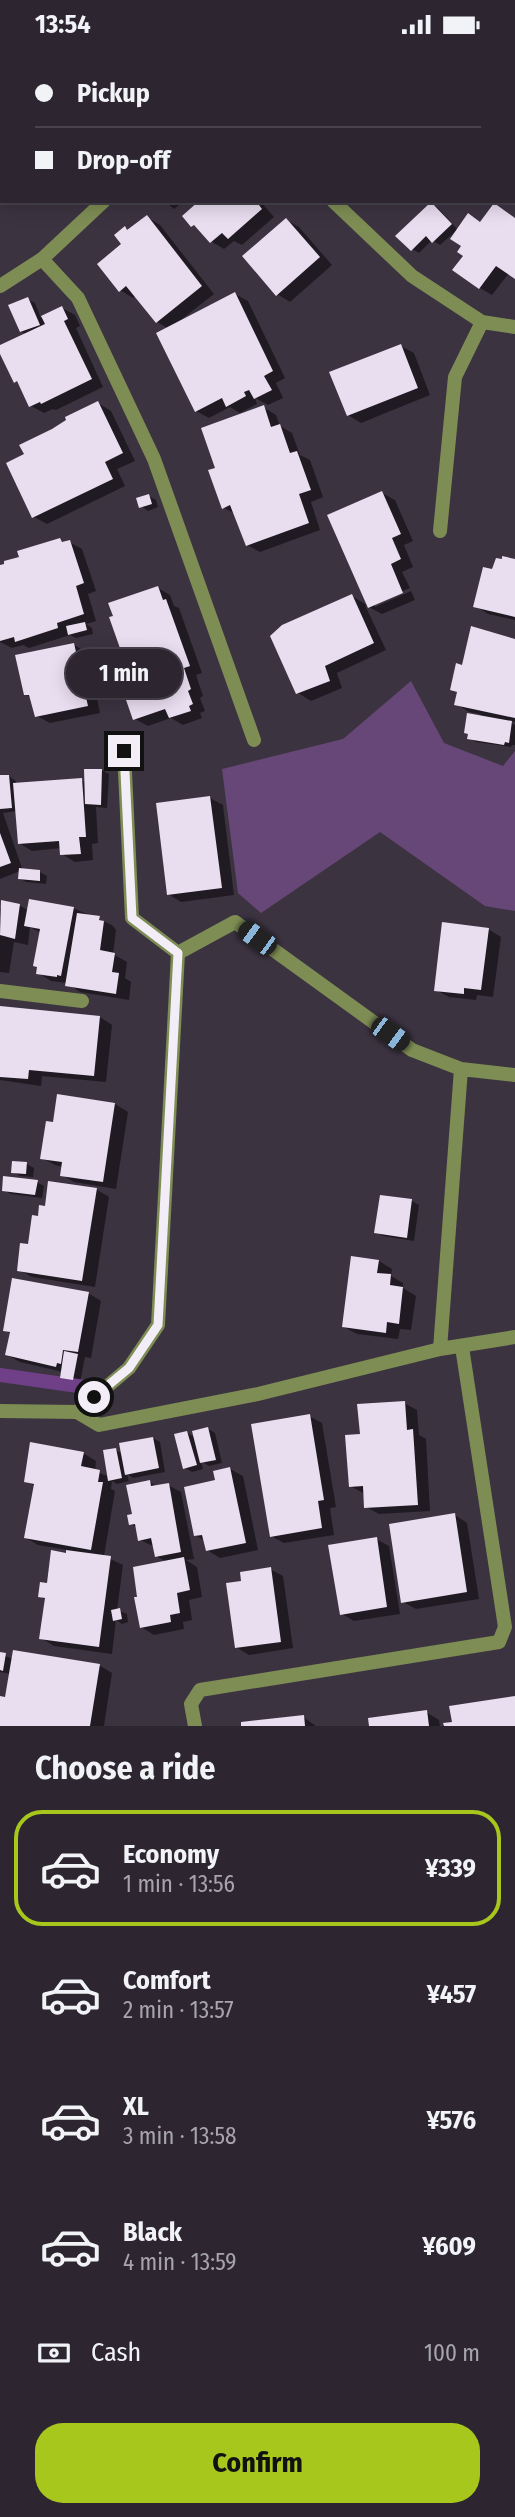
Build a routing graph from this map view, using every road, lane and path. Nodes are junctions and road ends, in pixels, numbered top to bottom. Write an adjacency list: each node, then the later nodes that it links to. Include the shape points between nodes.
1 (102, 203): 3 (street)
2 (335, 203): 5 (street, via 412,275)
3 (43, 259): 4 (street); 8 (street, via 78,297 154,459)
4 (0, 286)
5 (482, 321): 6 (street); 7 (street, via 455,377)
6 (515, 327)
7 (440, 531)
8 (254, 740)
9 (124, 751): 10 (street, via 132,918)
10 (178, 953): 13 (street, via 235,922 412,1050); 19 (street, via 158,1325 129,1368)
11 (0, 991): 12 (street)
12 (82, 1001)
13 (461, 1069): 14 (street); 17 (street)
14 (515, 1075)
15 (515, 1337): 16 (street)
16 (462, 1347): 17 (street); 20 (street, via 505,1627 499,1641 200,1690 191,1703)
17 (440, 1349): 19 (street, via 258,1394 99,1425)
18 (0, 1411): 19 (street)
19 (77, 1412)
20 (195, 1726)

